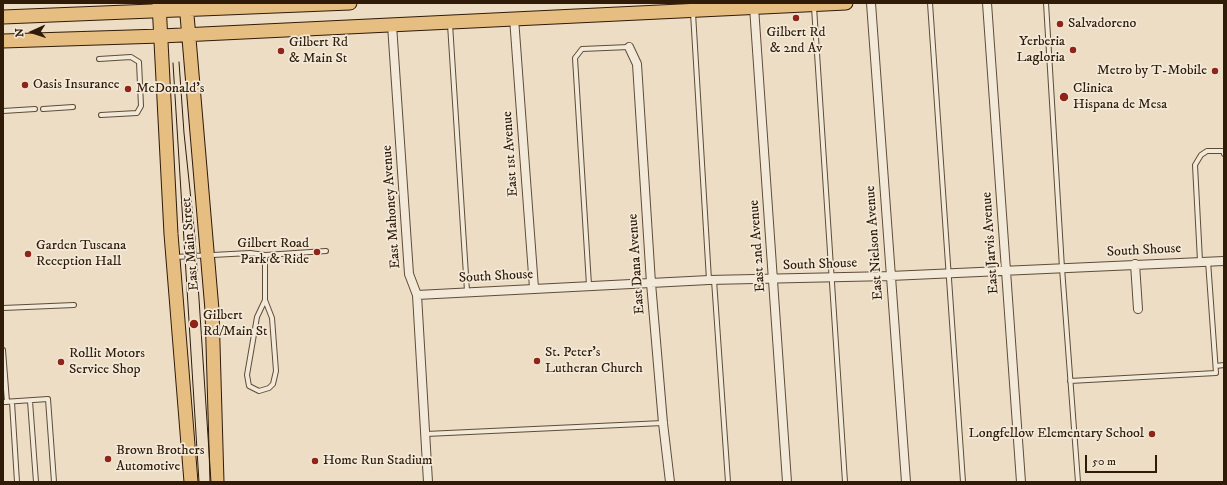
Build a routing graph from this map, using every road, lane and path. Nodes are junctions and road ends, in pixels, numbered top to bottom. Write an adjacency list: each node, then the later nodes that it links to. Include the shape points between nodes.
1 (347, 3): 2 (main road); 9 (main road)
2 (350, 3)
3 (846, 3): 8 (main road)
4 (871, 3): 38 (street, East Nielson Avenue)
5 (930, 3): 37 (lane)
6 (987, 3): 36 (street, East Jarvis Avenue)
7 (1046, 3): 35 (lane)
8 (814, 4): 11 (main road); 39 (lane)
9 (186, 6): 10 (main road); 17 (main road, East Main Street)
10 (159, 7): 13 (main road); 18 (main road, East Main Street)
11 (754, 7): 12 (main road); 41 (street, East 2nd Avenue)
12 (693, 10): 14 (main road); 40 (lane)
13 (3, 18)
14 (514, 18): 15 (main road); 44 (street, East 1st Avenue)
15 (450, 22): 16 (main road); 45 (lane)
16 (392, 25): 17 (main road); 46 (street, East Mahoney Avenue, via 409,274)
17 (189, 35): 18 (main road); 30 (main road, East Main Street)
18 (161, 36): 19 (main road); 31 (main road, East Main Street)
19 (3, 42)
20 (629, 46): 42 (street, East Dana Avenue, via 637,64); 43 (lane, via 582,49 575,58)
21 (99, 59): 26 (lane, via 131,57 139,62 141,106 137,113)
22 (73, 107): 24 (lane)
23 (35, 109): 25 (lane)
24 (43, 109)
25 (3, 111)
26 (101, 114)
27 (1224, 154): 32 (lane, via 1223,151 1207,152 1201,155 1195,164)
28 (326, 251): 29 (lane)
29 (265, 255): 30 (lane, via 250,253); 47 (lane)
30 (209, 256): 31 (lane); 64 (main road, East Main Street, via 215,343)
31 (173, 257): 63 (main road, East Main Street)
32 (1204, 261): 33 (street, South Shouse); 34 (street, South Shouse); 53 (lane)
33 (1224, 261)
34 (1135, 264): 35 (street, South Shouse); 50 (street)
35 (1062, 268): 36 (street, South Shouse); 54 (lane)
36 (1006, 271): 37 (street, South Shouse); 72 (street, East Jarvis Avenue)
37 (947, 272): 38 (street, South Shouse); 71 (lane)
38 (890, 276): 39 (street, South Shouse); 70 (street, East Nielson Avenue)
39 (831, 278): 41 (street, South Shouse); 69 (lane)
40 (712, 280): 41 (street, South Shouse); 42 (street, South Shouse); 67 (lane)
41 (774, 280): 68 (street, East 2nd Avenue)
42 (651, 283): 43 (street, South Shouse); 58 (street, East Dana Avenue)
43 (589, 285): 44 (street, South Shouse)
44 (534, 288): 45 (street, South Shouse)
45 (467, 291): 46 (street, South Shouse)
46 (417, 295): 59 (street, East Mahoney Avenue)
47 (265, 300): 47 (lane, via 257,317 247,375 250,386 259,391 273,384 276,371 272,318)
48 (74, 306): 49 (lane)
49 (3, 308)
50 (1138, 309)
51 (3, 350): 56 (lane)
52 (1224, 365): 53 (lane)
53 (1216, 366): 54 (lane, via 1216,373)
54 (1070, 381): 73 (lane)
55 (30, 400): 57 (lane); 61 (lane); 62 (lane, via 48,399)
56 (5, 402): 57 (lane)
57 (12, 402): 60 (lane)
58 (663, 423): 59 (lane); 66 (street, East Dana Avenue)
59 (425, 434): 65 (street, East Mahoney Avenue)
60 (17, 482)
61 (36, 482)
62 (54, 482)
63 (191, 482)
64 (217, 482)
65 (428, 482)
66 (670, 482)
67 (728, 482)
68 (787, 482)
69 (845, 482)
70 (906, 482)
71 (963, 482)
72 (1021, 482)
73 (1078, 482)

